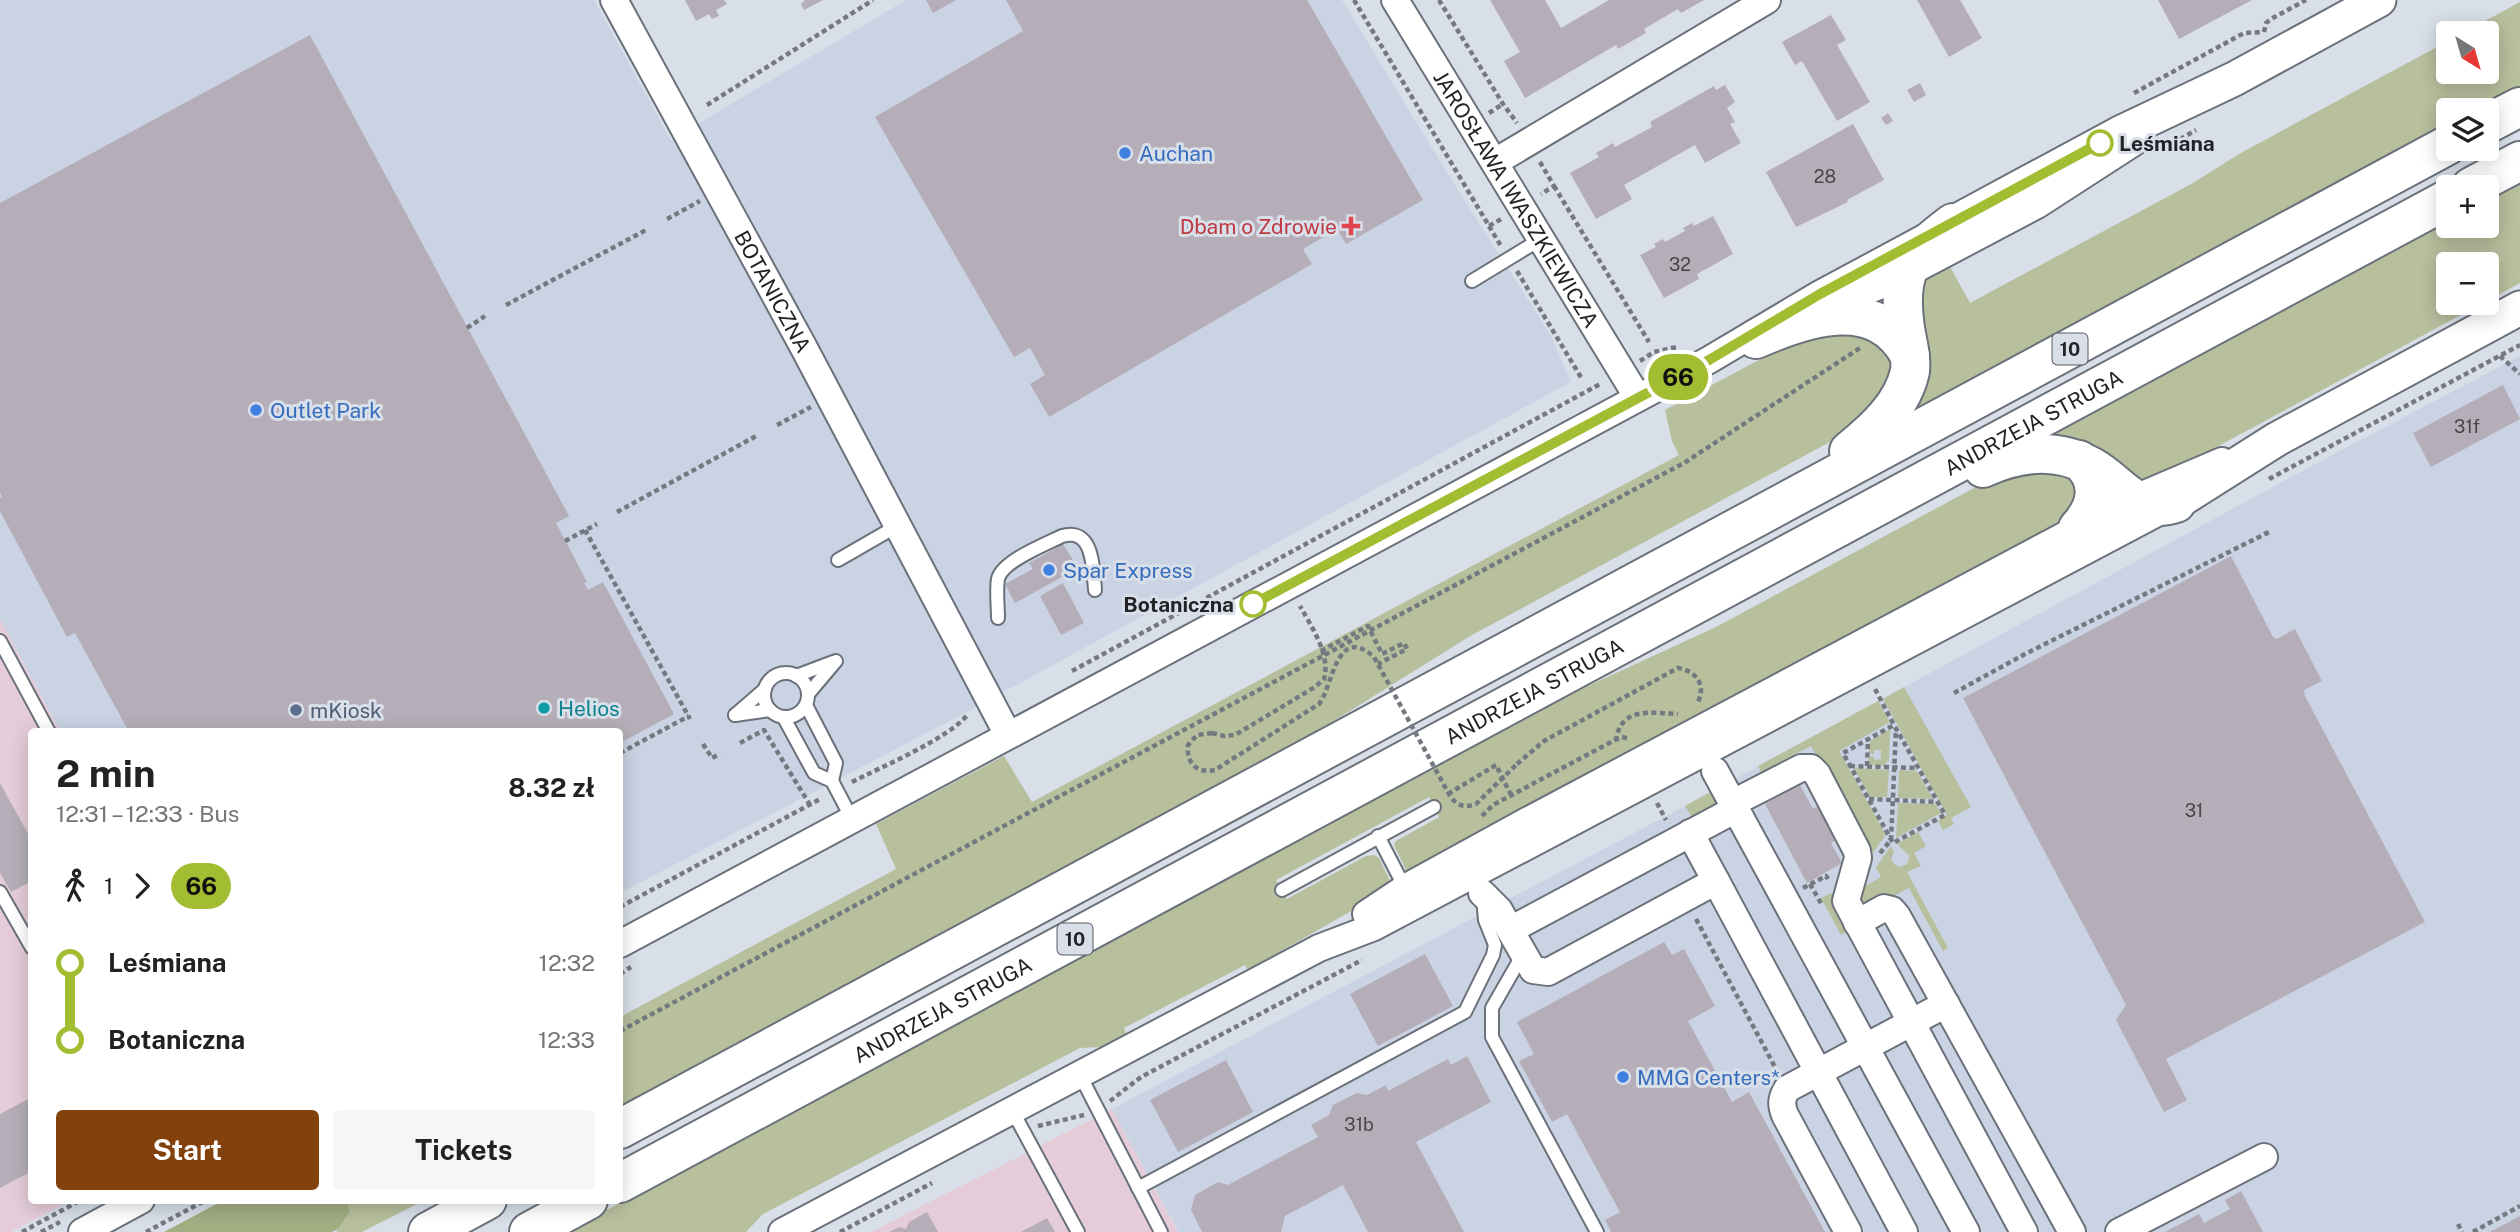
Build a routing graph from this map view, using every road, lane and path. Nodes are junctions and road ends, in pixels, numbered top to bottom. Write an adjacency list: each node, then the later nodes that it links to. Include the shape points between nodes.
1 (614, 0): 58 (street, BOTANICZNA)
2 (873, 0): 11 (path)
3 (1354, 0): 29 (path)
4 (1395, 0): 20 (street, JAROSŁAWA IWASZKIEWICZA)
5 (1439, 0): 15 (path)
6 (1767, 0): 20 (street)
7 (2306, 0): 9 (path, via 2266,23 2265,42)
8 (2379, 0): 9 (street)
9 (2274, 57): 10 (street)
10 (2234, 79): 28 (street, via 2100,143); 33 (street, via 2045,200)
11 (707, 105)
12 (2520, 107): 13 (main road)
13 (2499, 118)
14 (2206, 123): 18 (path)
15 (1519, 125)
16 (2436, 151): 63 (main road, 10)
17 (1537, 156): 22 (path)
18 (2151, 156)
19 (2520, 161): 21 (main road)
20 (1495, 162): 31 (street, JAROSŁAWA IWASZKIEWICZA)
21 (2494, 175)
22 (1554, 186): 24 (path); 41 (path)
23 (703, 199): 27 (path)
24 (1531, 200)
25 (2436, 205): 65 (main road, ANDRZEJA STRUGA / 10)
26 (1511, 212): 29 (path)
27 (667, 219)
28 (1953, 223): 33 (main road, via 1922,249); 44 (street)
29 (1489, 226): 32 (path)
30 (646, 230): 35 (path)
31 (1541, 239): 32 (lane); 48 (street, JAROSŁAWA IWASZKIEWICZA)
32 (1509, 258): 34 (lane); 46 (path)
33 (1905, 275): 40 (street); 42 (main road, via 1902,294)
34 (1472, 281)
35 (506, 305)
36 (2520, 308): 52 (street)
37 (485, 316): 39 (path)
38 (1875, 323): 40 (main road, via 1832,314); 42 (main road, via 1899,340); 69 (path, via 1855,353 1684,463)
39 (467, 328)
40 (1756, 339): 44 (street)
41 (1649, 342)
42 (1910, 356): 63 (main road, via 1900,397 1865,438)
43 (2500, 356): 45 (path)
44 (1709, 360): 48 (street)
45 (2520, 374)
46 (1582, 379)
47 (1593, 387): 73 (path)
48 (1638, 398): 85 (street)
49 (815, 405): 50 (path)
50 (776, 425)
51 (758, 435): 56 (path)
52 (2277, 439): 54 (street); 55 (street)
53 (2079, 460): 54 (main road); 59 (main road, via 2094,479 2096,495); 65 (main road, via 2045,453 2000,460)
54 (2133, 499): 55 (main road, via 2151,507); 59 (street)
55 (2176, 503): 86 (street)
56 (617, 512)
57 (597, 524): 60 (path)
58 (897, 526): 64 (lane); 85 (street, BOTANICZNA)
59 (2078, 528): 86 (street)
60 (585, 530): 62 (path); 90 (path, via 689,718)
61 (2270, 531): 77 (path)
62 (565, 541)
63 (1691, 552): 131 (main road, 10)
64 (838, 560)
65 (1752, 574): 133 (main road, ANDRZEJA STRUGA / 10)
66 (1095, 590): 68 (lane, via 1092,555 1080,536 1071,533 1001,571)
67 (1298, 602): 71 (path)
68 (998, 618)
69 (1370, 631): 71 (path); 72 (path, via 1382,654 1404,643 1407,649)
70 (0, 641): 84 (lane)
71 (1322, 653): 72 (path, bridge, via 1326,673 1320,684 1235,735 1196,735 1188,745 1189,760 1196,768 1215,770 1319,704 1335,662 1345,652 1366,651); 125 (path)
72 (1378, 664): 97 (path, bridge)
73 (1070, 672)
74 (796, 676): 76 (lane, via 780,674); 78 (lane, via 805,683); 78 (lane, via 836,661)
75 (1874, 688): 83 (path)
76 (765, 689): 79 (lane); 79 (lane, via 735,715)
77 (1954, 692)
78 (807, 699): 82 (lane, via 800,713); 96 (lane, via 836,763)
79 (770, 710): 82 (lane)
80 (968, 713): 96 (path, via 938,738)
81 (1644, 713): 86 (path)
82 (785, 718): 96 (lane, via 814,773)
83 (1895, 726): 87 (path); 94 (path); 95 (path)
84 (47, 728)
85 (1009, 735): 106 (street)
86 (1698, 736): 97 (path, bridge, via 1701,683 1691,671 1678,668 1544,741 1476,804 1458,804); 104 (street); 111 (street)
87 (1868, 739): 92 (path, via 1843,753); 93 (path)
88 (740, 743): 103 (path, via 764,730)
89 (704, 744): 91 (path, via 712,758)
90 (623, 751)
91 (720, 754)
92 (1850, 766): 93 (path); 99 (path)
93 (1867, 766): 94 (path)
94 (1894, 768): 95 (path); 100 (path)
95 (1919, 769): 102 (path)
96 (834, 786): 103 (path); 106 (lane)
97 (1448, 793): 98 (path, via 1496,765)
98 (1511, 795)
99 (1868, 799): 100 (path); 109 (path)
100 (1893, 800): 102 (path); 109 (path)
101 (1657, 802): 108 (path)
102 (1937, 802): 109 (path, via 1945,815 1893,843)
103 (810, 805): 117 (path)
104 (1735, 806): 108 (street); 118 (street, via 1801,768 1813,770 1857,851); 126 (street)
105 (1434, 807): 107 (lane)
106 (852, 819): 120 (street)
107 (1378, 836): 114 (lane); 115 (lane)
108 (1683, 836): 113 (street); 121 (street)
109 (1891, 840): 110 (path)
110 (1877, 858)
111 (1472, 875): 114 (street); 121 (street); 122 (street, via 1374,927); 134 (lane, via 1495,945 1465,1012)
112 (1796, 878): 118 (path, via 1802,889 1826,876)
113 (1709, 885): 121 (street, via 1548,972 1532,970); 127 (street); 129 (path, via 1709,901 1692,911)
114 (1405, 888): 122 (street)
115 (1282, 890)
116 (0, 892): 119 (lane)
117 (623, 905)
118 (1852, 912): 123 (street, via 1892,910); 124 (street)
119 (28, 941)
120 (623, 942)
121 (1517, 942): 150 (lane, via 1492,1008 1492,1037)
122 (1319, 948): 128 (street)
123 (1946, 1004): 124 (street); 155 (street)
124 (1911, 1024): 126 (street); 154 (street)
125 (623, 1029)
126 (1865, 1048): 127 (street); 153 (street)
127 (1818, 1073): 151 (street, via 1787,1089 1781,1105); 152 (street)
128 (1080, 1075): 130 (street); 134 (lane)
129 (1779, 1075)
130 (1012, 1111): 147 (street); 148 (lane)
131 (623, 1127)
132 (2264, 1157): 156 (street)
133 (623, 1182)
134 (1138, 1188): 149 (lane)
135 (74, 1204): 142 (path)
136 (134, 1204): 143 (street)
137 (198, 1204): 144 (path)
138 (479, 1204): 145 (main road)
139 (581, 1204): 146 (main road)
140 (2520, 1206): 158 (path)
141 (2458, 1224): 157 (path)
142 (22, 1232)
143 (82, 1232)
144 (146, 1232)
145 (428, 1232)
146 (529, 1232)
147 (782, 1232)
148 (1077, 1232)
149 (1161, 1232)
150 (1597, 1232)
151 (1848, 1232)
152 (1904, 1232)
153 (1966, 1232)
154 (2024, 1232)
155 (2072, 1232)
156 (2119, 1232)
157 (2462, 1232)
158 (2472, 1232)

